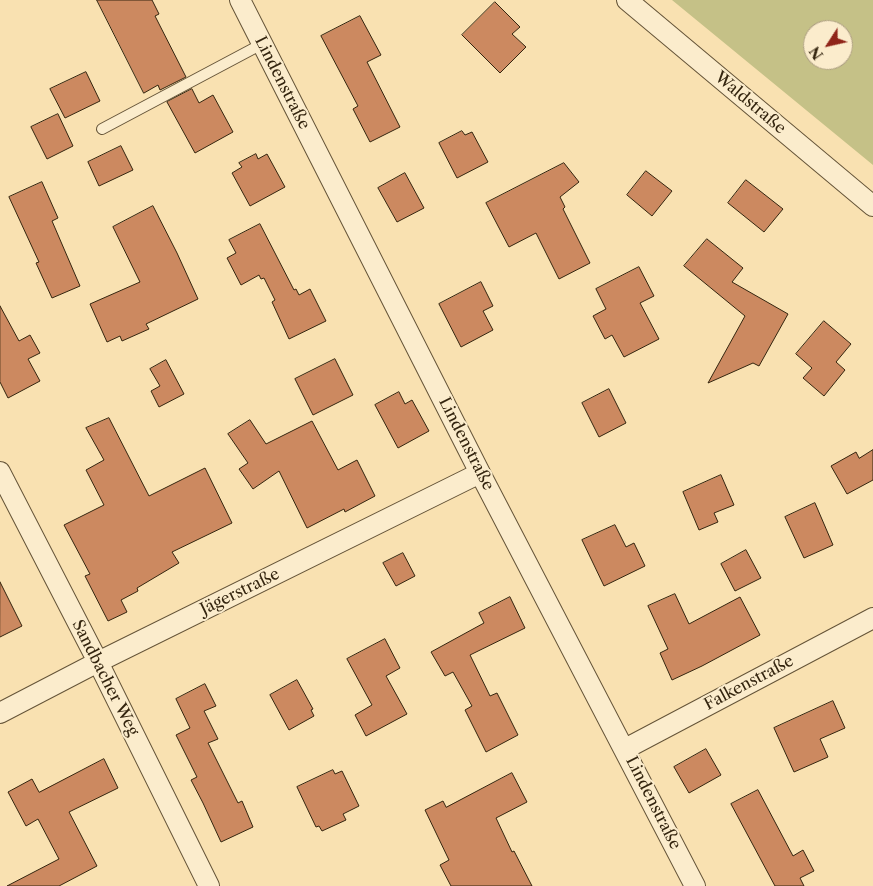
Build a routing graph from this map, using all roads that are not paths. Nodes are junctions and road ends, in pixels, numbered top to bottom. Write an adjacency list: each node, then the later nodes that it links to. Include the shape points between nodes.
1 (240, 0): 3 (street, Lindenstraße)
2 (627, 0): 5 (street, Waldstraße)
3 (262, 44): 4 (lane); 7 (street, Lindenstraße)
4 (102, 129)
5 (873, 206)
6 (0, 472): 9 (street, Sandbacher Weg)
7 (480, 473): 9 (street, Jägerstraße); 11 (street, Lindenstraße)
8 (873, 618): 11 (street, Falkenstraße)
9 (98, 662): 10 (street, Jägerstraße); 12 (street, Sandbacher Weg)
10 (0, 713)
11 (625, 749): 13 (street, Lindenstraße)
12 (209, 886)
13 (696, 886)

